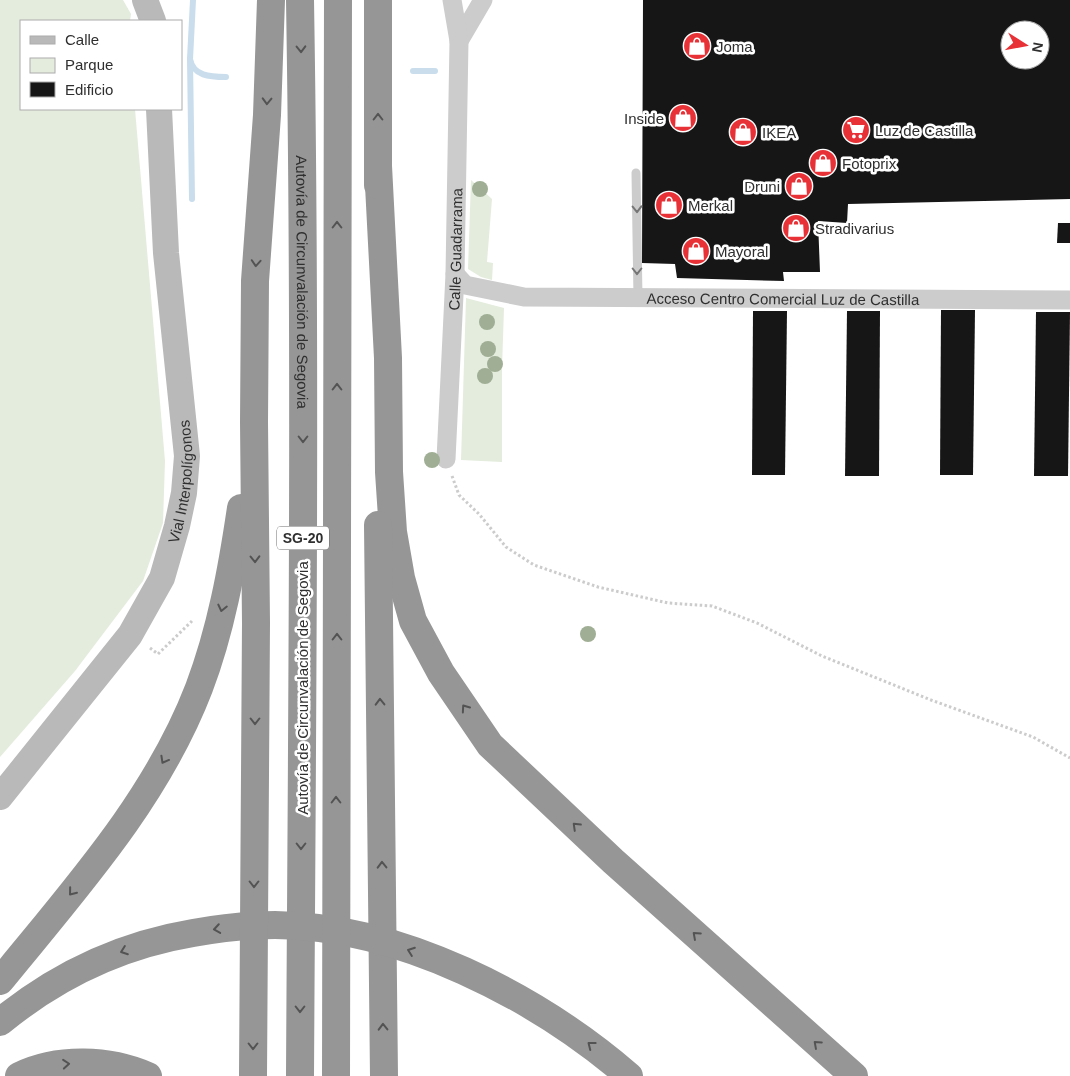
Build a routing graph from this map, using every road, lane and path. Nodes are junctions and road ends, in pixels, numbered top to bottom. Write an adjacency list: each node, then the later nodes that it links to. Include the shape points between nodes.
1 (145, 0): 9 (main road)
2 (165, 0): 10 (main road)
3 (271, 0): 18 (highway, one-way to 18, via 267,115 255,281)
4 (300, 0): 29 (highway, Autovía de Circunvalación de Segovia / SG-20, one-way to 29, via 303,252)
5 (338, 0): 30 (highway, SG-20, one-way to 5)
6 (378, 0): 13 (highway, one-way to 6)
7 (452, 0): 11 (street, Calle Guadarrama)
8 (484, 0): 11 (street)
9 (153, 20)
10 (158, 20)
11 (459, 41): 15 (street, Calle Guadarrama)
12 (160, 110): 21 (main road, Vial Interpolígonos, via 166,253 187,456 184,493 171,550 162,578)
13 (378, 166): 31 (highway, one-way to 13); 33 (highway, one-way to 13, via 613,861 490,745 441,673 413,622 393,532)
14 (636, 173): 16 (lane, one-way to 16)
15 (455, 274): 16 (street, Acceso Centro Comercial Luz de Castilla, via 465,285 524,297); 19 (street, Calle Guadarrama)
16 (638, 298): 17 (street, Acceso Centro Comercial Luz de Castilla)
17 (1070, 300)
18 (254, 422): 24 (highway, one-way to 24, via 234,554 222,609 208,662 188,713 155,777 131,814); 28 (highway, one-way to 28, via 256,632)
19 (446, 459): 22 (path, via 459,495 506,546 534,565 598,588 668,603 712,606 757,623 822,656 1033,737)
20 (192, 621): 21 (path, via 158,654)
21 (130, 635): 23 (main road, Vial Interpolígonos)
22 (1070, 758)
23 (0, 797)
24 (0, 981)
25 (0, 1022): 32 (highway, one-way to 25, via 550,1016 457,968 387,942 315,928 276,925 223,928 141,945 71,974)
26 (19, 1076): 27 (highway, one-way to 27, via 30,1070 65,1063 99,1063 133,1069)
27 (148, 1076)
28 (252, 1076)
29 (300, 1076)
30 (336, 1076)
31 (384, 1076)
32 (629, 1076)
33 (854, 1076)

